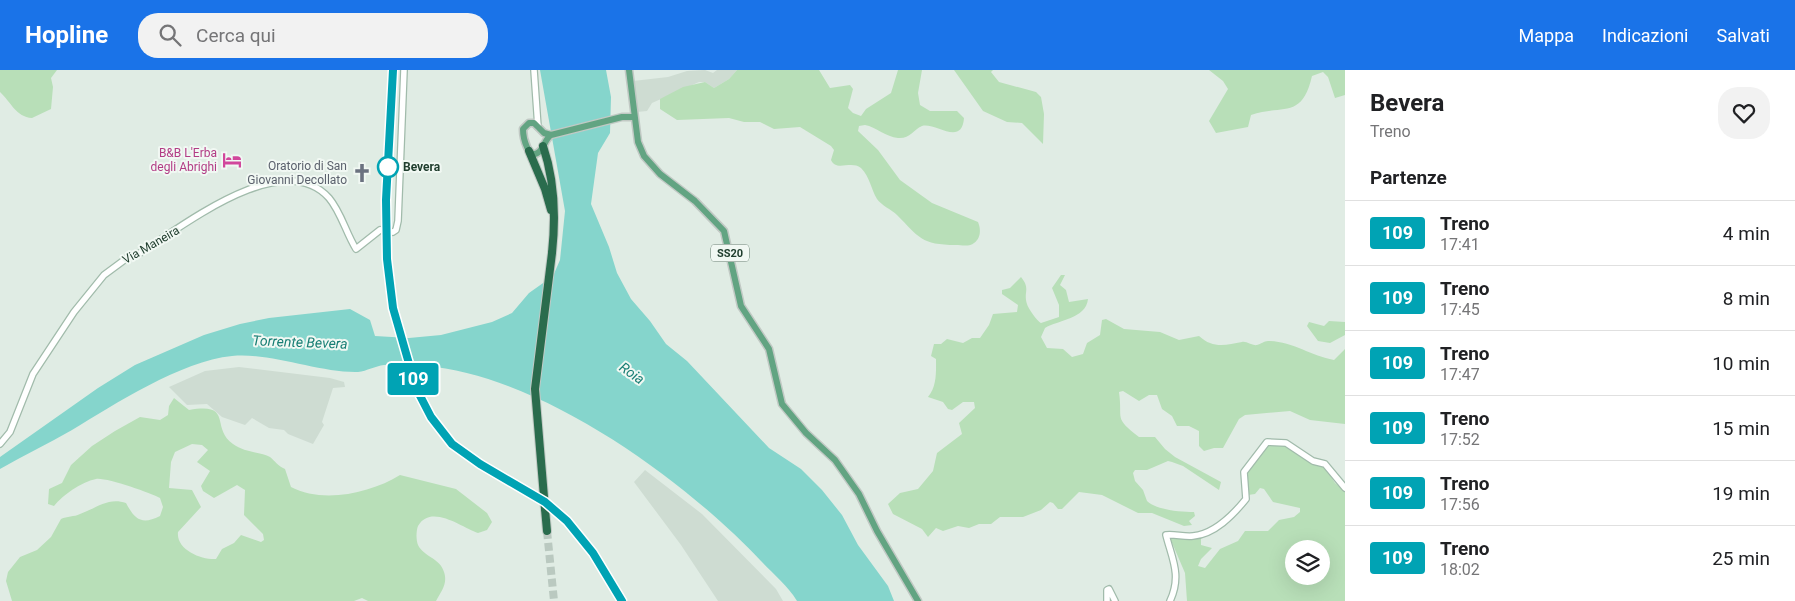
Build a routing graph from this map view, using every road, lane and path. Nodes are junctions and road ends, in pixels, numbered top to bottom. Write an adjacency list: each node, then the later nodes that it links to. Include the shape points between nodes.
1 (404, 70): 13 (street, via 398,216 397,228)
2 (534, 70): 4 (street)
3 (629, 70): 5 (main road, SS20)
4 (538, 113): 6 (street); 7 (street)
5 (634, 114): 8 (main road); 17 (main road, SS20, via 638,142 651,166 724,231 741,306 769,348 782,404 806,434 835,460 859,494)
6 (529, 123): 7 (main road); 10 (main road, via 523,131)
7 (539, 128): 8 (main road); 9 (main road)
8 (551, 135): 9 (main road)
9 (543, 146): 10 (main road, via 538,153); 11 (highway, via 553,187)
10 (529, 151): 11 (highway, via 545,189)
11 (554, 226): 16 (highway, bridge, via 535,389)
12 (380, 230): 14 (street, Via Maneira, via 356,249 330,199 311,185 291,181 246,190 222,202 127,258 96,283 33,374 10,432)
13 (393, 232)
14 (0, 444)
15 (1345, 488): 20 (street, via 1325,464 1313,461 1286,443 1267,442 1244,472 1246,499 1222,524 1196,536 1166,535 1176,575)
16 (546, 531)
17 (918, 601)
18 (1107, 601): 19 (street, via 1109,589)
19 (1115, 601)
20 (1170, 601)

